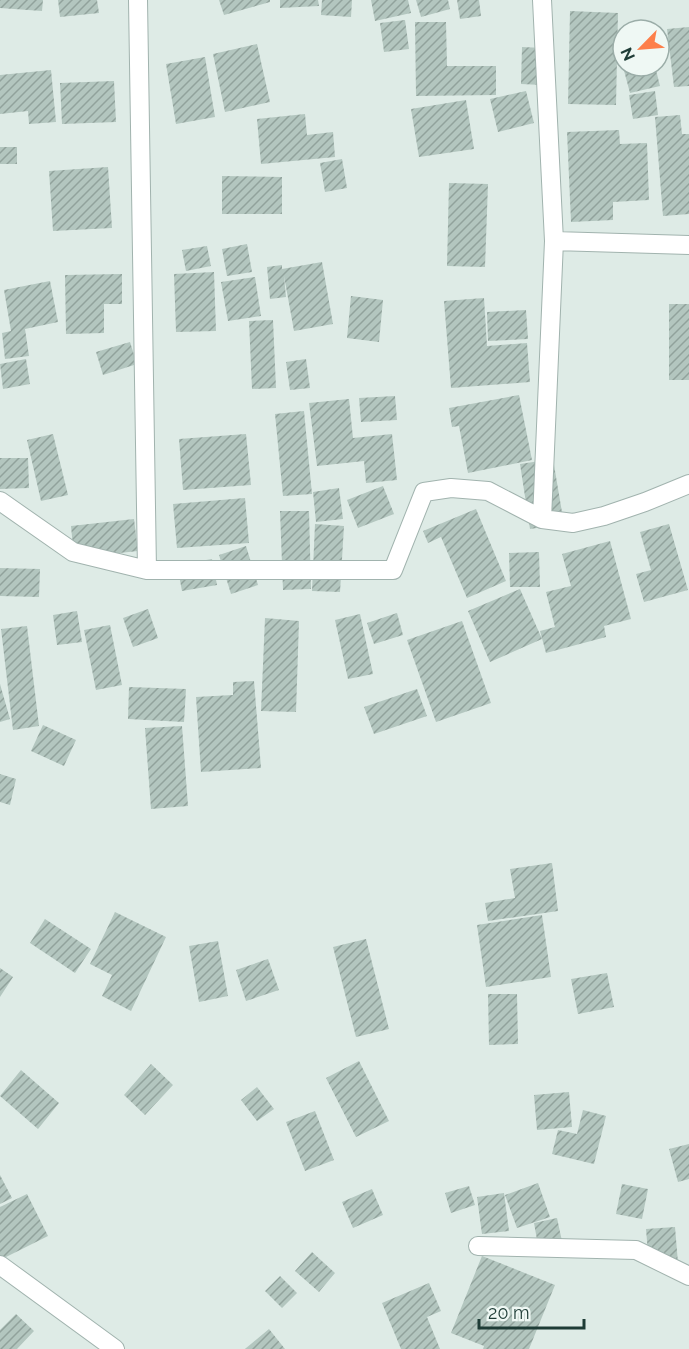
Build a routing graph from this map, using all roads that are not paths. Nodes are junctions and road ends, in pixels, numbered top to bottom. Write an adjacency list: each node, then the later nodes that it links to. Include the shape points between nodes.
1 (138, 0): 8 (street)
2 (542, 0): 3 (street)
3 (554, 241): 4 (street); 7 (street)
4 (689, 245)
5 (689, 484): 7 (street, via 604,516 573,523)
6 (0, 501): 8 (street, via 73,552)
7 (542, 519): 8 (street, via 488,491 451,488 424,492 393,570)
8 (147, 570)
9 (478, 1246): 11 (street, via 636,1250)
10 (0, 1265): 12 (street)
11 (689, 1276)
12 (116, 1349)

